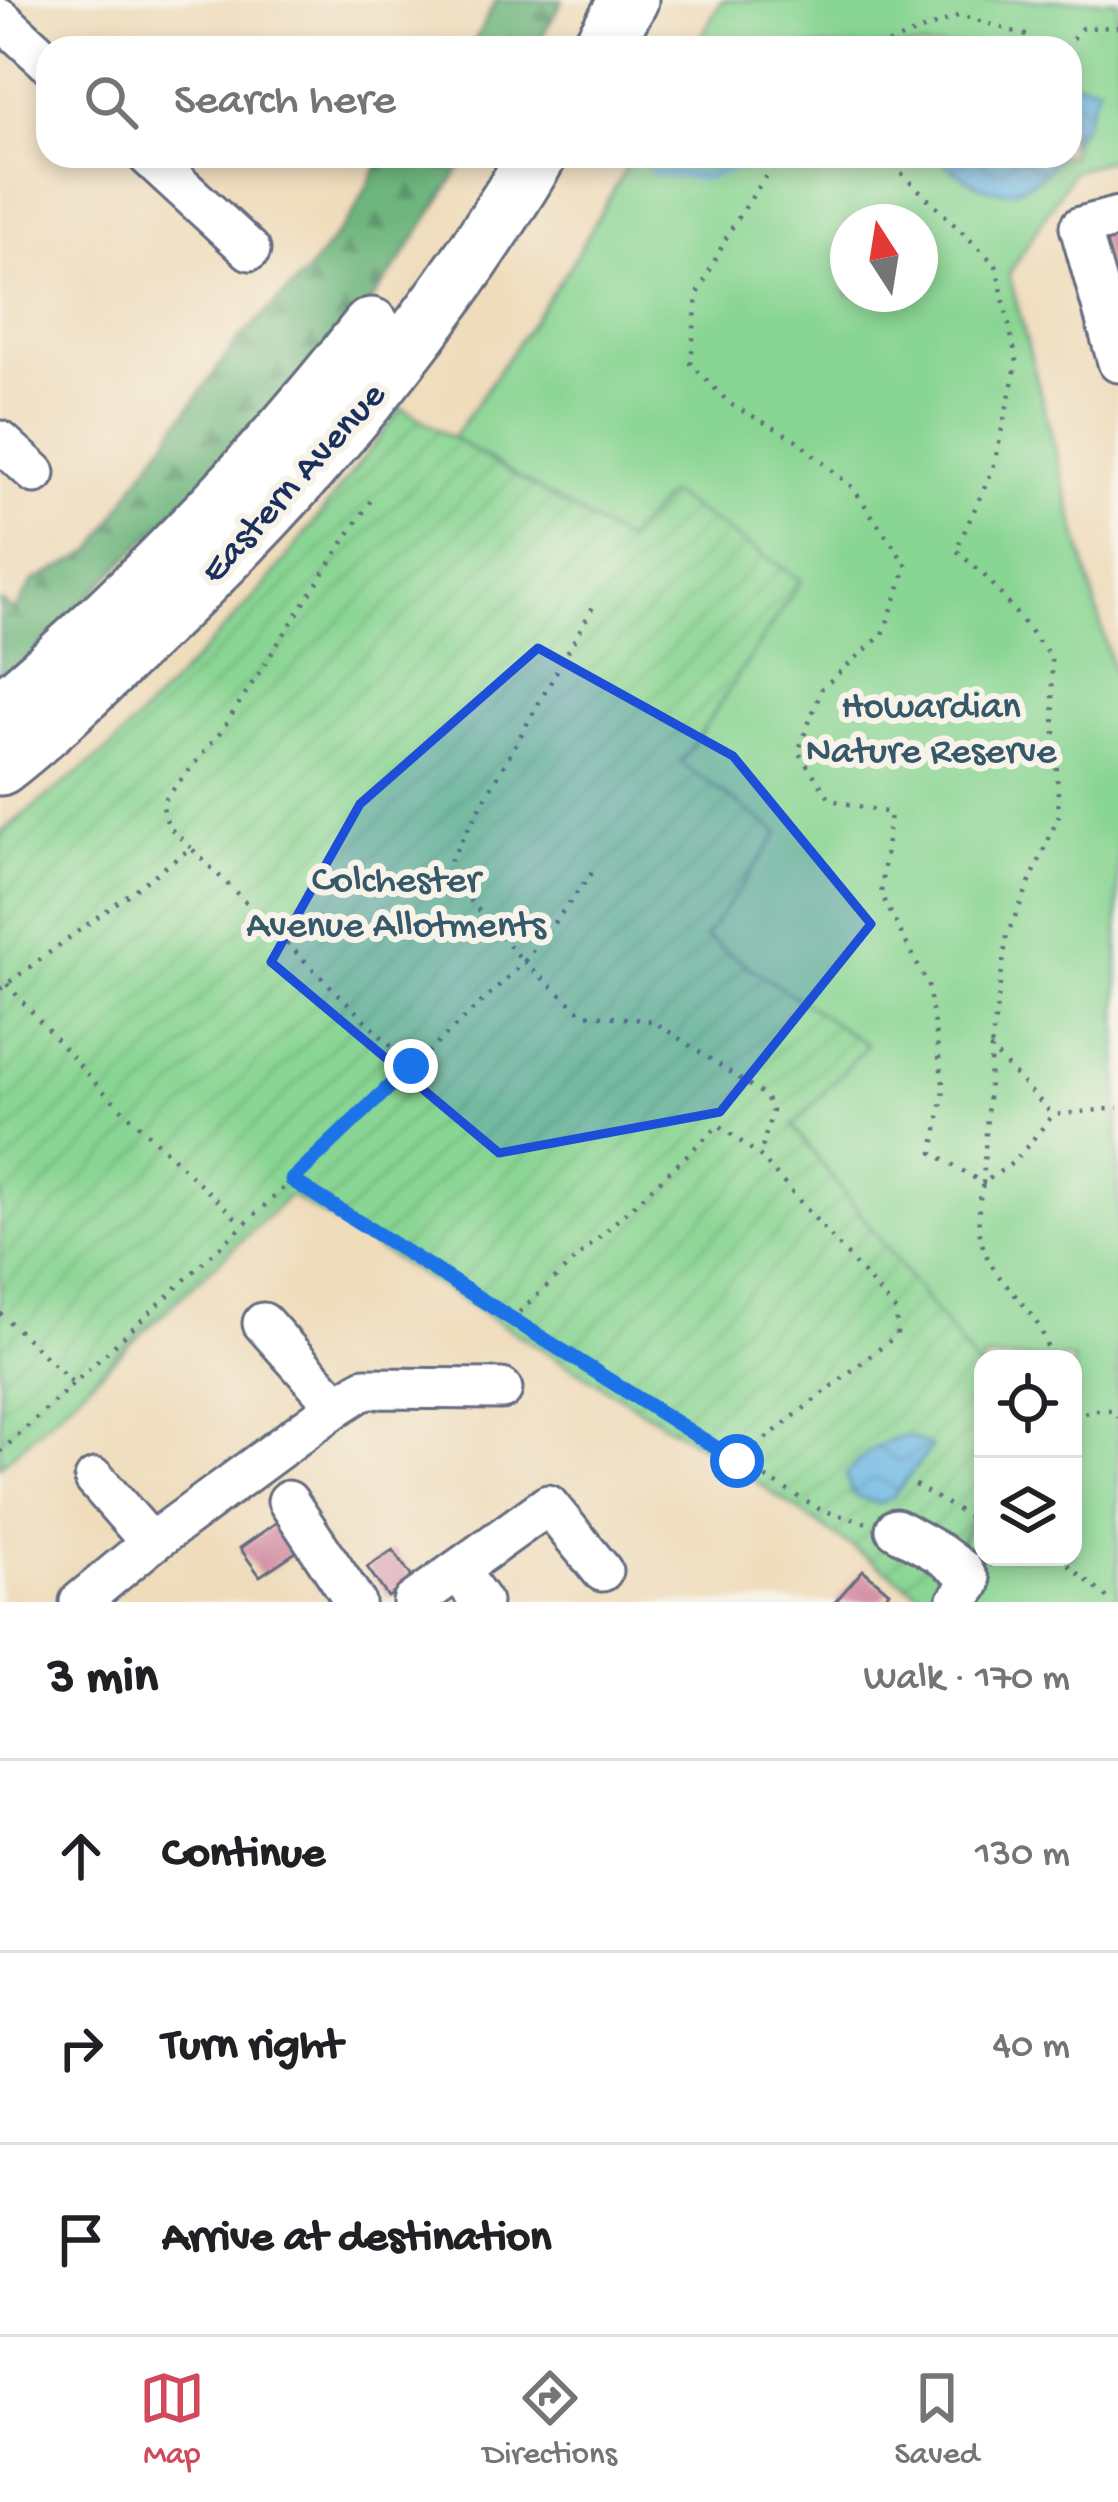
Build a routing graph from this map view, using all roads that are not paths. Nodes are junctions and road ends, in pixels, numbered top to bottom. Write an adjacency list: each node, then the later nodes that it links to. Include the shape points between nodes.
1 (584, 0): 4 (highway)
2 (629, 0): 5 (highway)
3 (0, 18): 6 (street)
4 (564, 36)
5 (608, 36)
6 (36, 51)
7 (161, 168): 11 (street)
8 (484, 168): 15 (highway, Eastern Avenue, via 326,385 172,553)
9 (529, 168): 16 (highway, Eastern Avenue, via 425,322 292,485 212,572)
10 (1118, 217): 12 (street, via 1080,227)
11 (250, 250)
12 (1118, 362)
13 (0, 441): 14 (street)
14 (35, 473)
15 (0, 712)
16 (0, 766)
17 (263, 1323): 19 (street)
18 (502, 1389): 19 (street, via 365,1388)
19 (337, 1406): 23 (street)
20 (95, 1479): 23 (street)
21 (287, 1501): 27 (street)
22 (896, 1529): 30 (street, via 962,1570 970,1584)
23 (151, 1543): 26 (street)
24 (458, 1570): 25 (street, via 548,1505); 28 (street); 29 (street)
25 (602, 1571)
26 (80, 1602)
27 (355, 1602)
28 (412, 1602)
29 (481, 1602)
30 (957, 1602)

